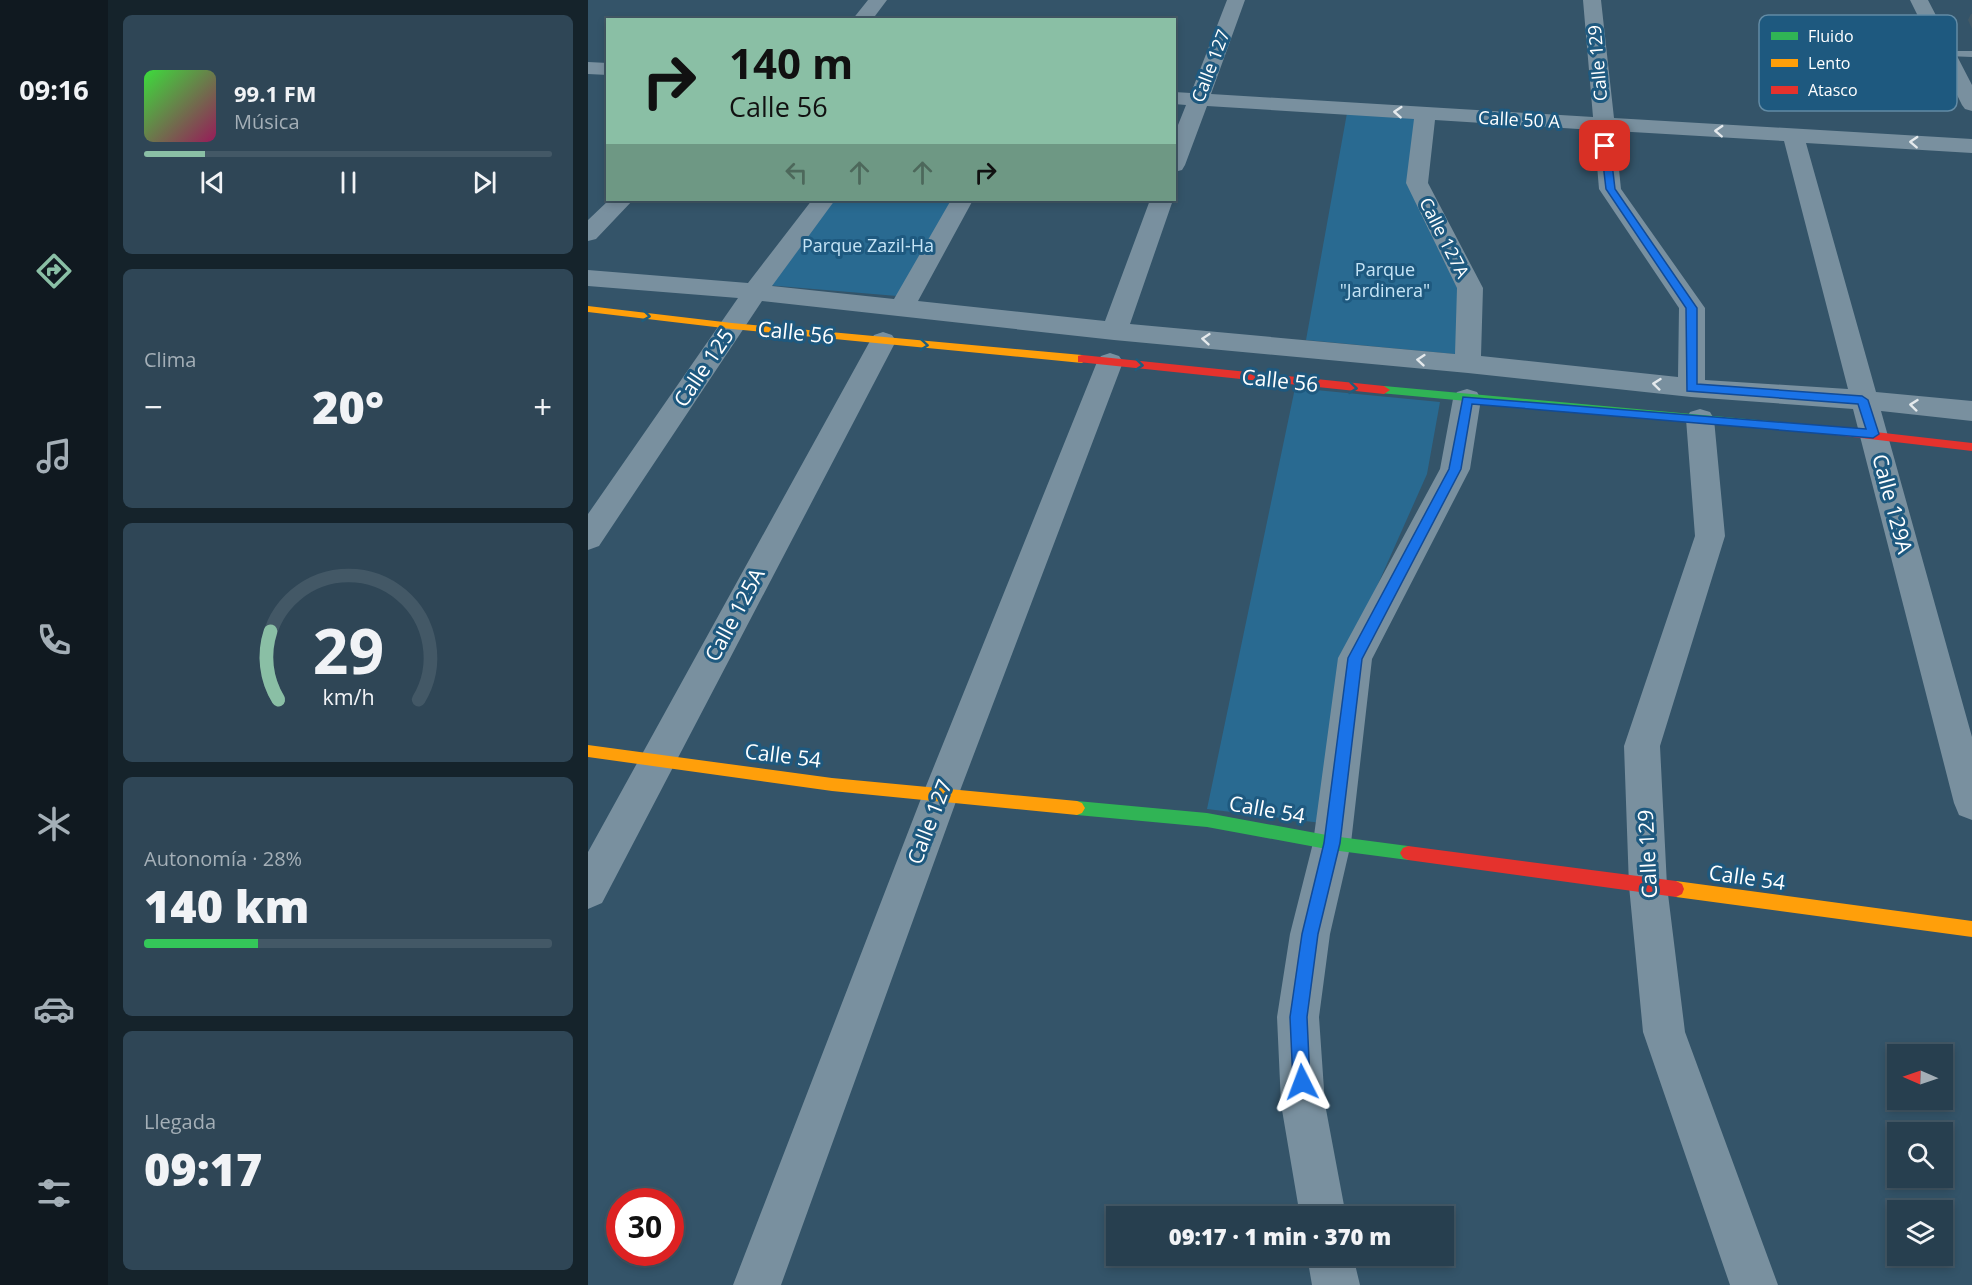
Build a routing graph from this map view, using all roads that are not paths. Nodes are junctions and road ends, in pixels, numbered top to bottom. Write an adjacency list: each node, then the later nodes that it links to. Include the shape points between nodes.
1 (878, 0): 6 (street)
2 (1236, 0): 13 (street, Calle 127)
3 (1592, 0): 16 (street, Calle 129)
4 (1919, 0): 5 (street)
5 (1927, 15)
6 (863, 18)
7 (1957, 53): 8 (lane)
8 (1972, 54)
9 (588, 68): 10 (street)
10 (606, 69)
11 (1957, 74): 14 (street)
12 (1176, 98): 13 (street, Calle 50 A)
13 (1198, 100): 15 (street, Calle 50 A, one-way to 13); 19 (street, Calle 127)
14 (1972, 105)
15 (1425, 114): 16 (street, Calle 50 A); 33 (street, Calle 127A, via 1417,183 1470,288)
16 (1603, 125): 17 (street, Calle 50 A, one-way to 16); 37 (street, Calle 129, via 1610,189 1692,308)
17 (1793, 135): 18 (street, Calle 50 A, one-way to 17); 36 (street, Calle 129A)
18 (1972, 146)
19 (1176, 160)
20 (620, 201): 24 (street)
21 (822, 201): 26 (street, Calle 125)
22 (961, 201): 27 (street)
23 (1162, 201): 32 (street, Calle 127)
24 (588, 234)
25 (588, 278): 26 (street, Calle 56)
26 (755, 292): 27 (street, Calle 56); 29 (street, Calle 125)
27 (902, 307): 32 (street, Calle 56)
28 (588, 309): 29 (street, Calle 56, one-way to 29)
29 (732, 326): 30 (street, Calle 56); 41 (street, Calle 125)
30 (883, 341): 32 (street, Calle 56, one-way to 32); 43 (street, Calle 125A)
31 (1253, 344): 32 (street, Calle 56, one-way to 32); 33 (street, Calle 56, one-way to 31); 34 (street)
32 (1112, 346): 34 (street, Calle 56, one-way to 34); 44 (street, Calle 127)
33 (1468, 364): 37 (street, Calle 56, one-way to 33)
34 (1246, 377): 35 (street, Calle 56, one-way to 35)
35 (1467, 399): 37 (street, Calle 56); 46 (street, via 1455,469 1355,658)
36 (1862, 400): 37 (street, Calle 56); 38 (street, Calle 56, one-way to 36); 39 (street, Calle 129A)
37 (1695, 403): 39 (street, Calle 56); 47 (street, Calle 129, via 1710,536 1642,746)
38 (1972, 411)
39 (1873, 434): 40 (street, Calle 56); 45 (street, Calle 129A)
40 (1972, 447)
41 (588, 538)
42 (588, 751): 43 (street, Calle 54)
43 (656, 762): 44 (street, Calle 54); 48 (street, Calle 125A)
44 (940, 796): 46 (street, Calle 54, via 1207,820); 52 (street, Calle 127)
45 (1972, 803)
46 (1332, 843): 47 (street, Calle 54); 50 (street, via 1310,934 1298,1017 1303,1104)
47 (1648, 886): 49 (street, Calle 54); 54 (street, Calle 129, via 1664,1032)
48 (588, 890)
49 (1972, 929)
50 (1321, 1206)
51 (1332, 1266): 53 (street)
52 (757, 1285)
53 (1336, 1285)
54 (1754, 1285)

